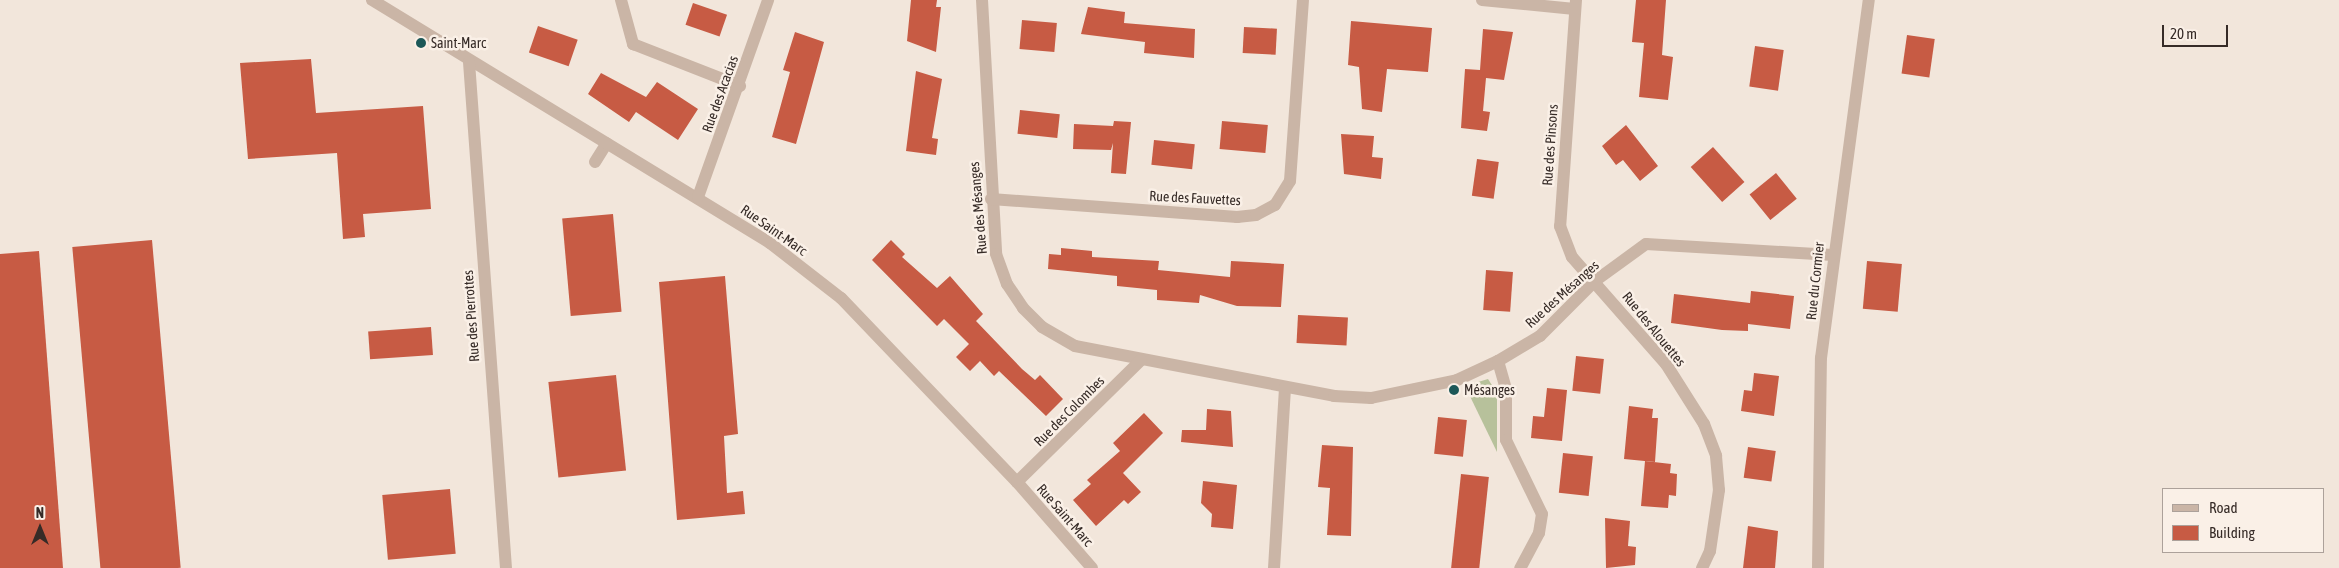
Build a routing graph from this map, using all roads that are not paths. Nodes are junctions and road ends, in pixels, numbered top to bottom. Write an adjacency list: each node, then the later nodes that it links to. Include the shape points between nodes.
1 (372, 0): 9 (street, Rue Saint-Marc)
2 (621, 0): 11 (street, via 633,44)
3 (768, 0): 11 (street, Rue des Acacias)
4 (982, 0): 15 (street, Rue des Mésanges)
5 (1303, 0): 15 (street, Rue des Fauvettes, via 1290,181 1275,205 1256,215 1237,217)
6 (1482, 0): 8 (street)
7 (1869, 0): 16 (street, Rue du Cormier)
8 (1575, 4): 17 (street, Rue des Pinsons, via 1560,226 1572,257)
9 (390, 5): 10 (street, Rue Saint-Marc)
10 (469, 62): 12 (street, Rue Saint-Marc); 22 (street, Rue des Pierrottes)
11 (740, 86): 14 (street, Rue des Acacias)
12 (607, 143): 13 (street); 14 (street, Rue Saint-Marc)
13 (595, 162)
14 (698, 197): 21 (street, Rue Saint-Marc, via 770,243 841,298)
15 (991, 199): 18 (street, Rue des Mésanges, via 996,254 1007,284 1023,308 1042,327 1075,346)
16 (1833, 255): 17 (street, Rue des Mésanges, via 1665,242 1646,244); 27 (street, Rue du Cormier, via 1821,358)
17 (1595, 281): 19 (street, Rue des Mésanges, via 1540,336); 26 (street, Rue des Alouettes, via 1666,364 1704,424 1716,456 1719,490 1710,551)
18 (1141, 360): 20 (street, Rue des Mésanges); 21 (street, Rue des Colombes)
19 (1498, 362): 20 (street, Rue des Mésanges, via 1457,380 1371,398); 25 (street, via 1506,389 1506,440 1542,514 1539,533)
20 (1285, 387): 24 (street)
21 (1017, 482): 23 (street, Rue Saint-Marc)
22 (506, 568)
23 (1092, 568)
24 (1274, 568)
25 (1520, 568)
26 (1702, 568)
27 (1818, 568)

